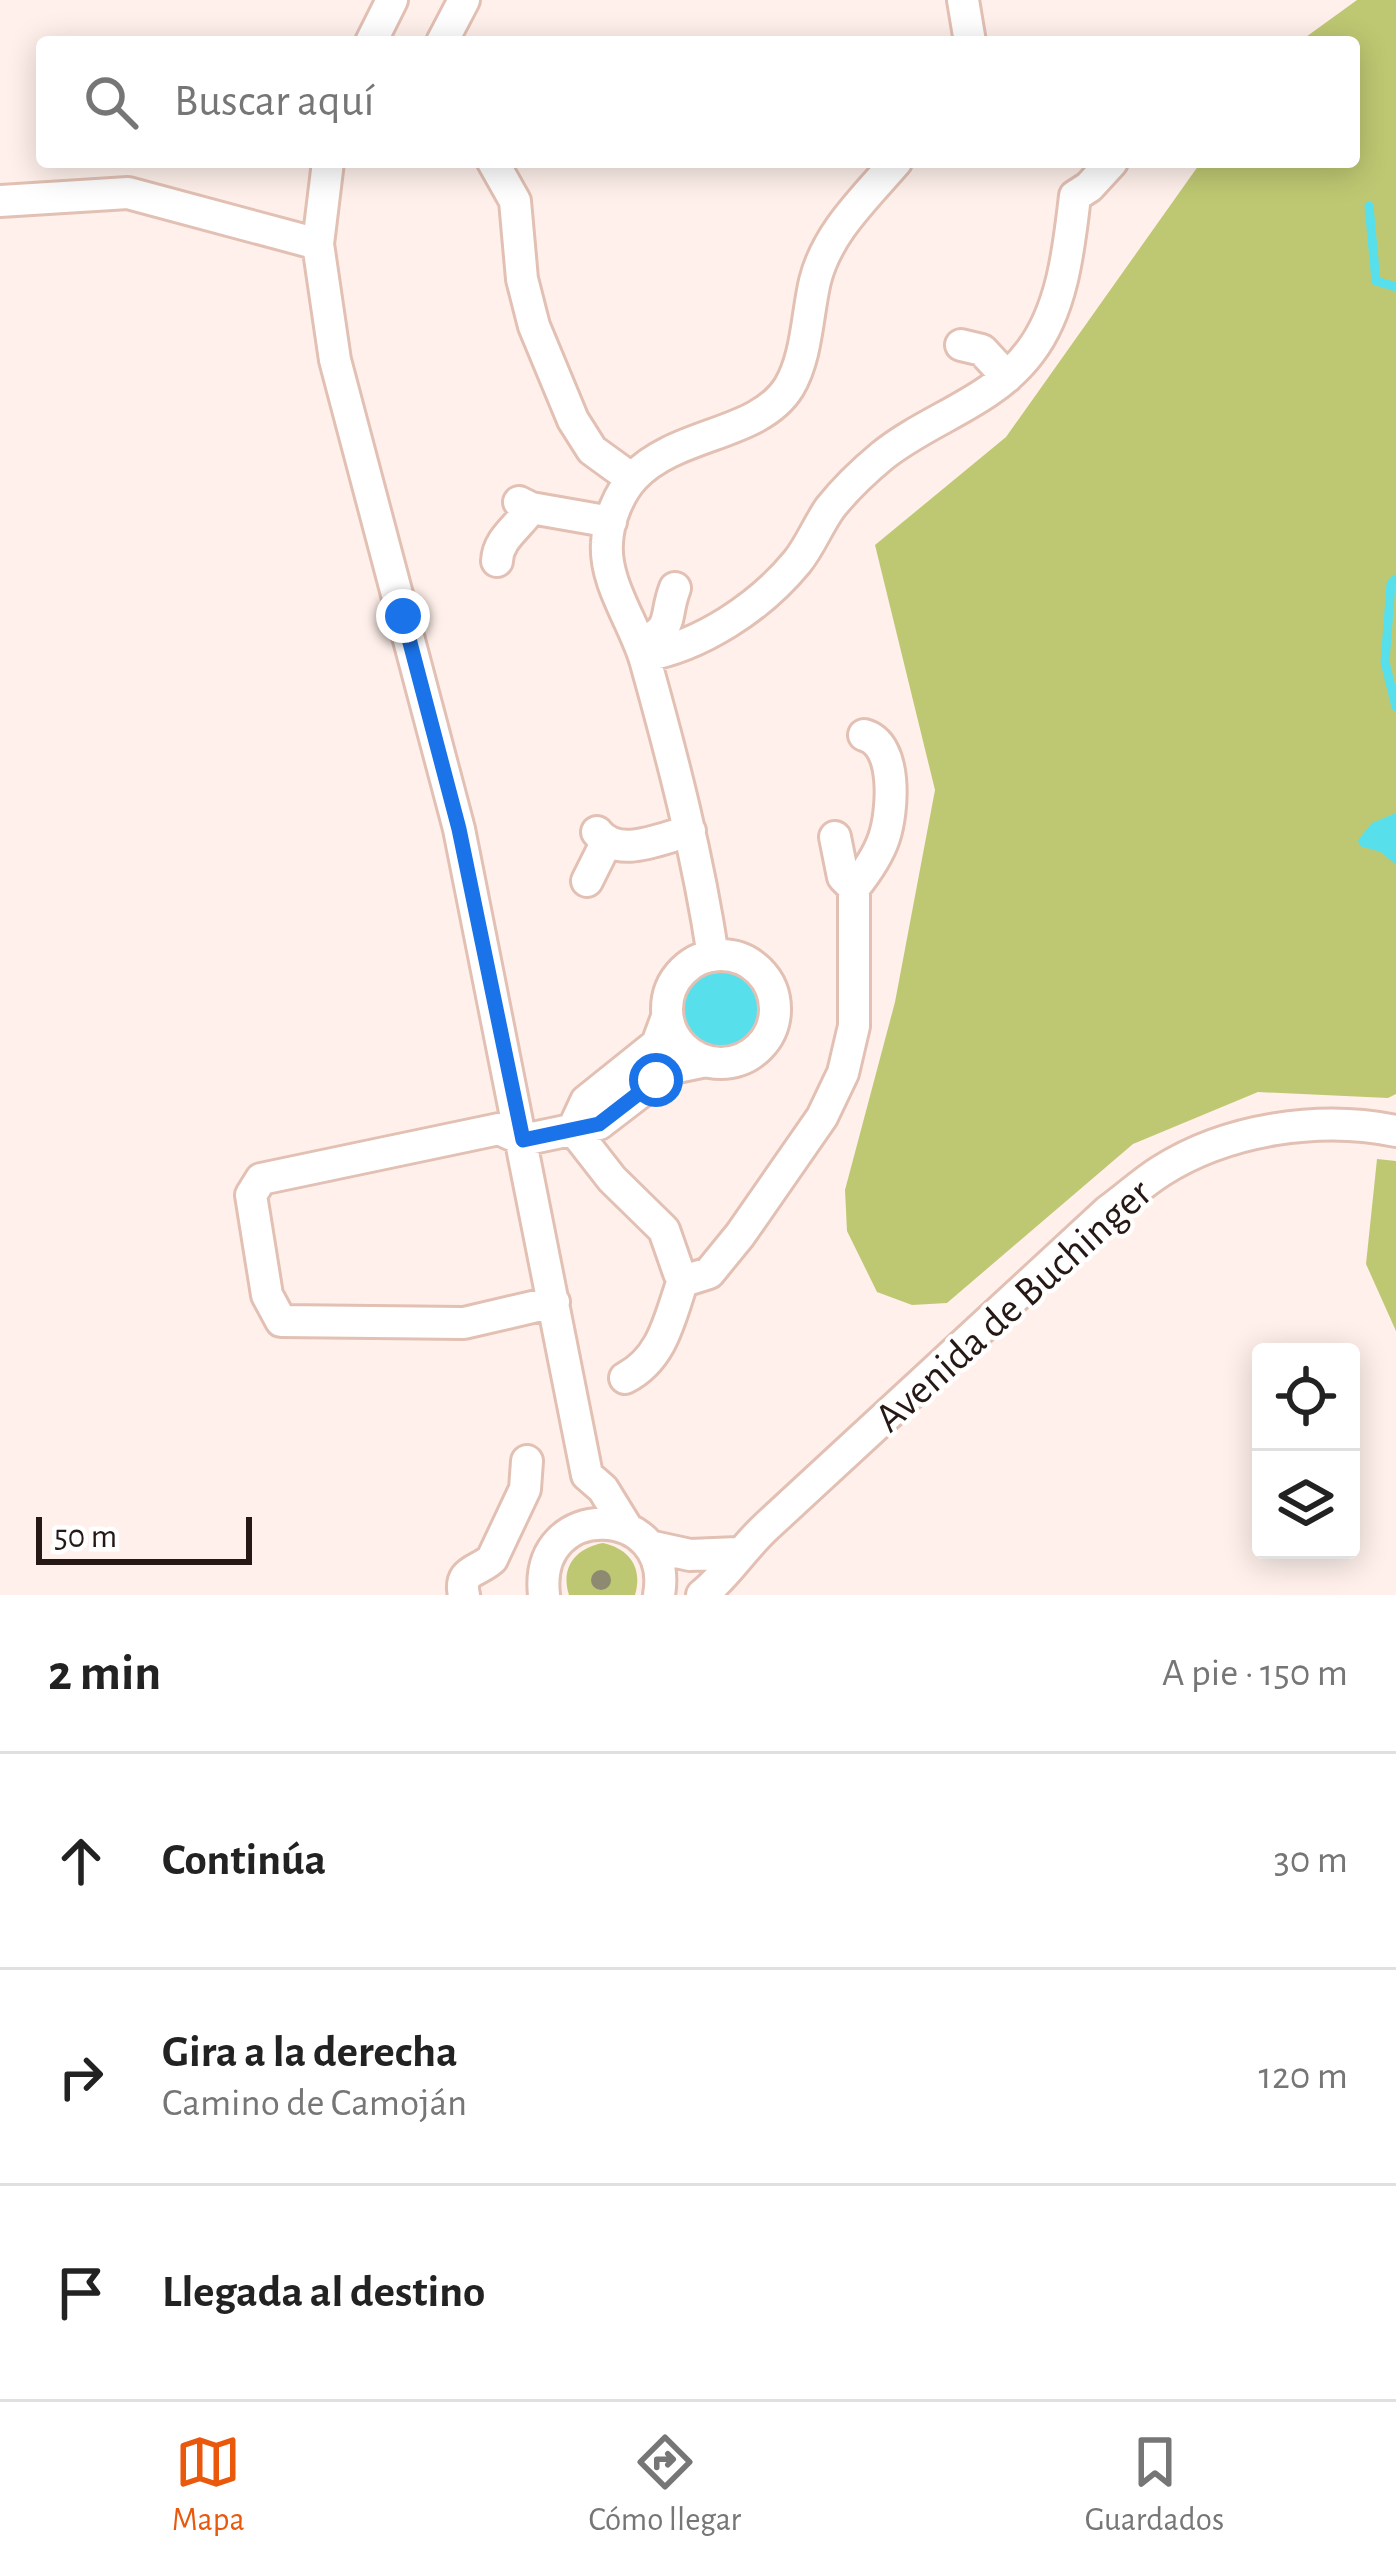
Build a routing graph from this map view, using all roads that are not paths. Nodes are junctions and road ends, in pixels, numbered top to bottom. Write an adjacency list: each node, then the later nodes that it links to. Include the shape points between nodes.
1 (392, 0): 4 (street)
2 (464, 0): 5 (street)
3 (963, 0): 6 (street)
4 (373, 36)
5 (445, 36)
6 (969, 36)
7 (327, 168): 14 (street)
8 (496, 168): 17 (street, via 515,201 534,326 573,420 592,450)
9 (891, 168): 17 (street, via 837,230 816,277 790,387 766,412 657,457)
10 (1069, 168): 13 (street)
11 (1106, 168): 13 (street)
12 (0, 201): 14 (street, via 128,194)
13 (1069, 206): 16 (street, via 1069,252 1049,317)
14 (318, 244): 32 (street, via 335,360 459,829)
15 (961, 345): 16 (street, via 982,350)
16 (1007, 377): 21 (street, via 872,464 831,507 797,562 746,610 674,651)
17 (632, 478): 18 (street)
18 (610, 523): 19 (street, via 525,505); 21 (street, via 606,546)
19 (497, 562)
20 (675, 588): 21 (street, via 665,628)
21 (642, 649): 23 (street)
22 (864, 735): 26 (street, via 883,750 890,799 882,843)
23 (690, 831): 25 (street, via 627,846 601,837); 27 (street)
24 (835, 837): 26 (street, via 843,877)
25 (586, 881)
26 (854, 888): 33 (street, via 854,1026 843,1073 822,1118 740,1235 704,1277)
27 (713, 956): 28 (street, via 680,974); 29 (street, via 736,958 762,974 775,1017 751,1055)
28 (668, 1017): 29 (street, via 680,1045); 30 (street, via 657,1044 586,1101)
29 (706, 1061): 30 (street, via 673,1068 599,1124)
30 (572, 1129): 32 (street); 33 (street, via 664,1230)
31 (1396, 1130): 40 (street, Avenida de Buchinger, via 1315,1125 1264,1132 1162,1170)
32 (523, 1140): 34 (street); 34 (street, via 499,1130 262,1179 251,1195 267,1295 281,1321 464,1323)
33 (684, 1277): 35 (street, via 660,1346)
34 (554, 1302): 37 (street)
35 (625, 1378)
36 (526, 1461): 41 (street, via 515,1516 492,1559 466,1575)
37 (587, 1475): 38 (street, via 576,1491); 39 (street)
38 (571, 1532): 39 (street, via 598,1522); 42 (street, via 545,1566)
39 (638, 1537): 40 (street, via 690,1555); 43 (street, via 660,1573)
40 (738, 1553): 44 (street, Avenida de Buchinger, via 731,1572)
41 (464, 1595)
42 (544, 1595)
43 (659, 1595)
44 (702, 1595)

